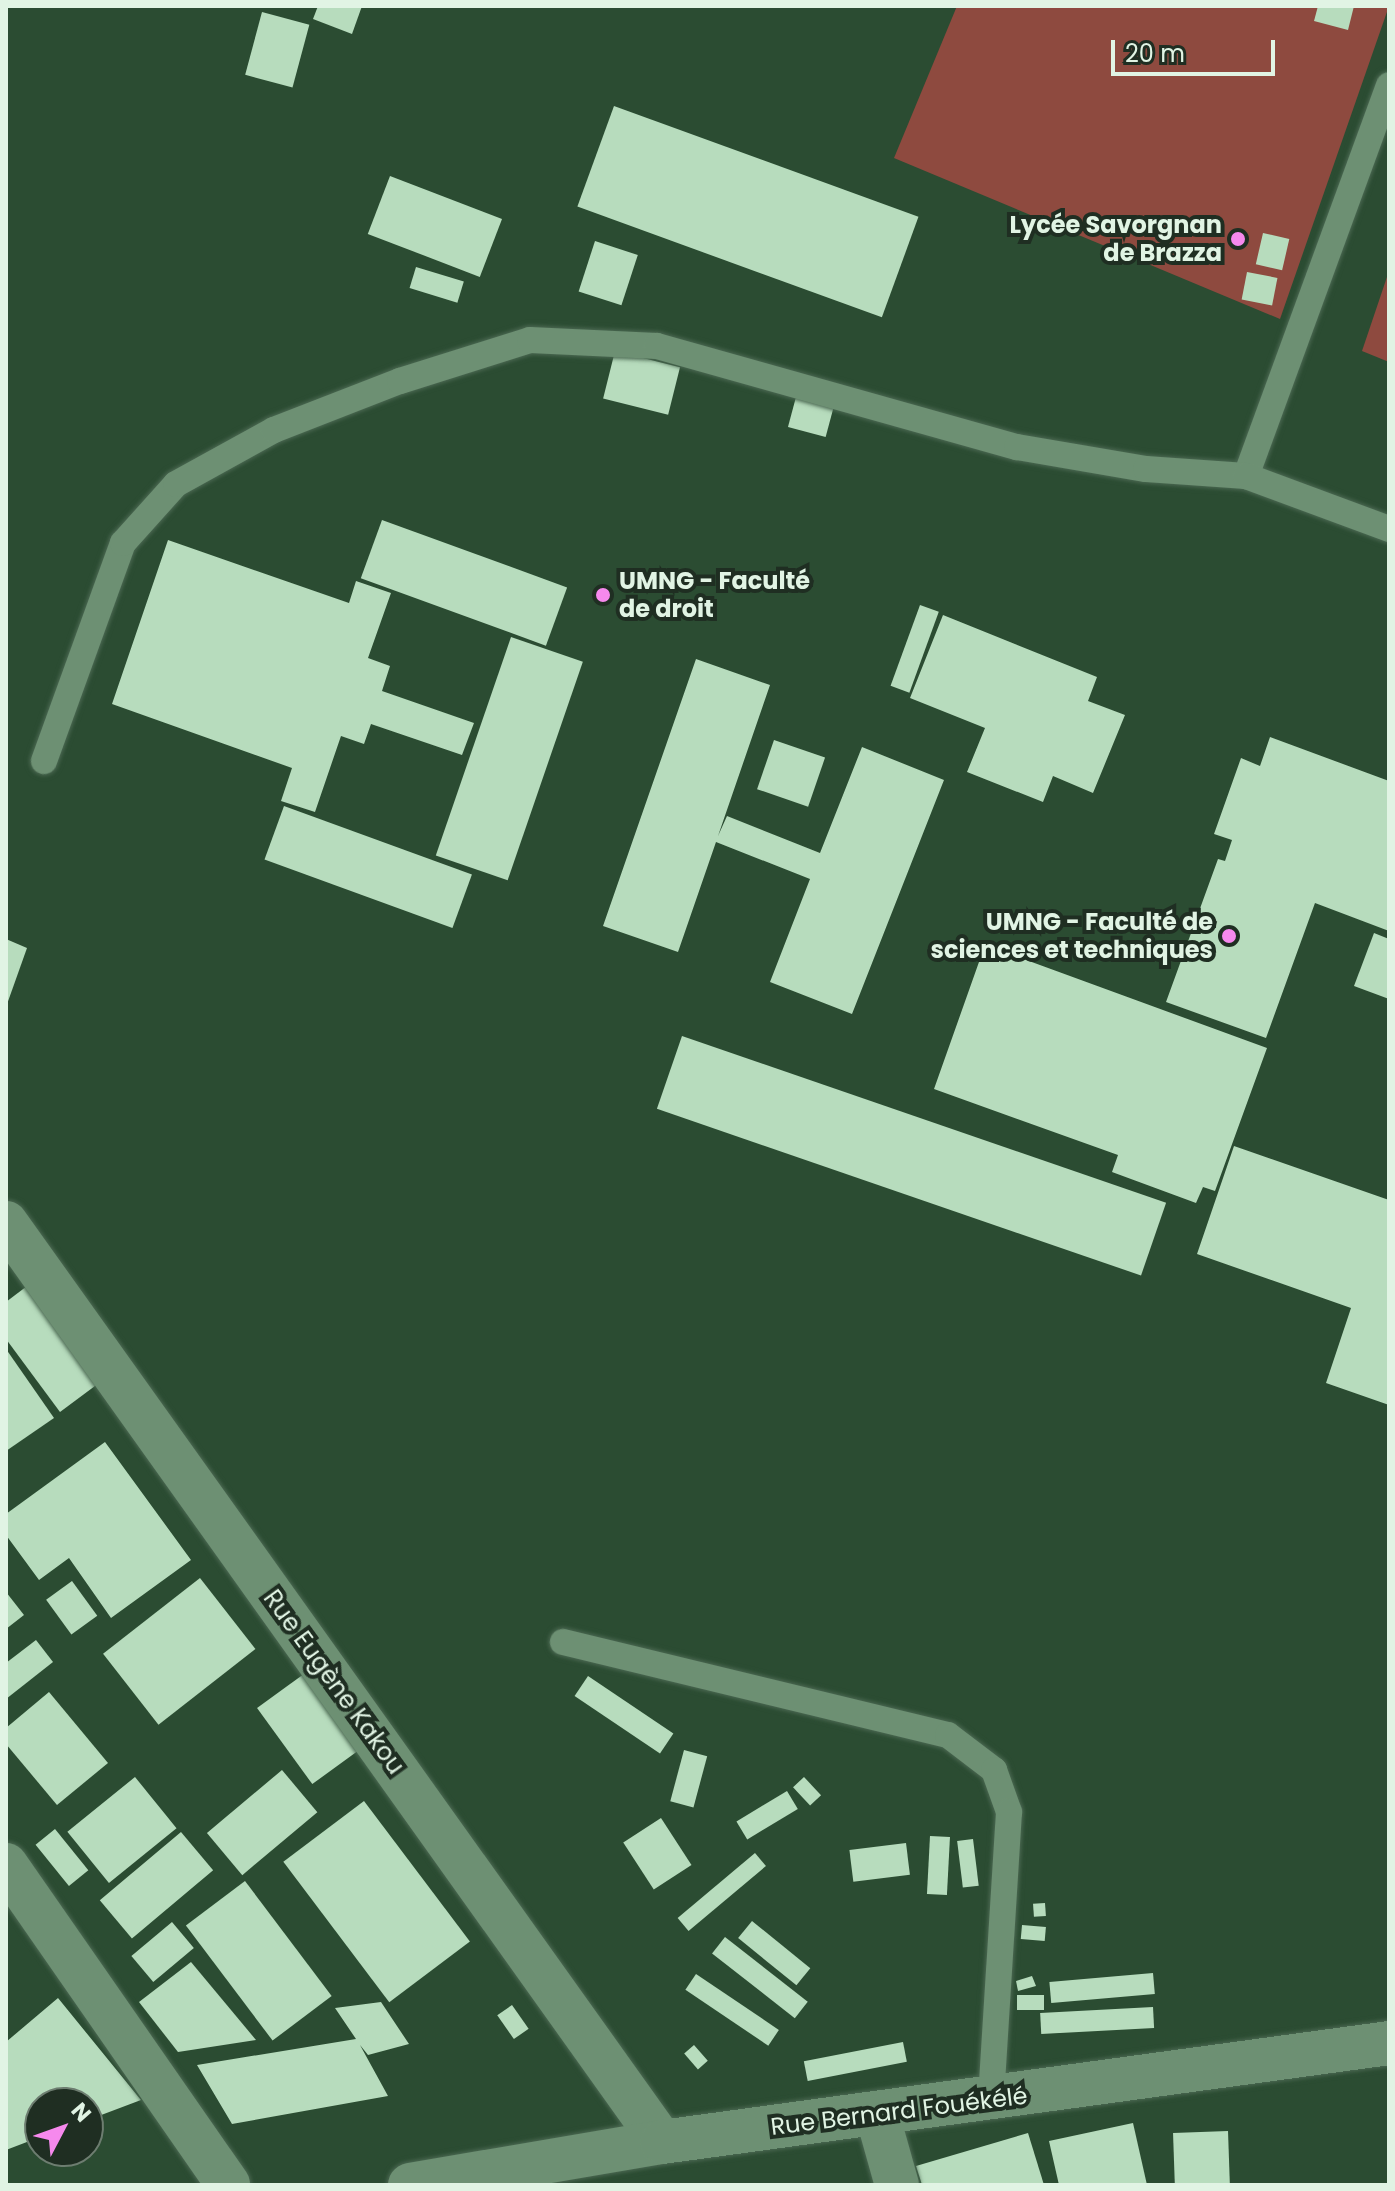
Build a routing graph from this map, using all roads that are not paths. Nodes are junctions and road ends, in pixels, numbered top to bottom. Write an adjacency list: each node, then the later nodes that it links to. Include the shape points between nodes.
1 (1389, 85): 2 (lane)
2 (1246, 476): 3 (lane); 4 (lane, via 1146,469 1017,447 657,346 530,340 400,381 274,430 176,484 123,543)
3 (1389, 529)
4 (44, 761)
5 (6, 1223): 11 (street, Rue Eugène Kakou)
6 (563, 1642): 9 (lane, via 948,1735 994,1770 1009,1812)
7 (6, 1865): 12 (street)
8 (1389, 2043): 9 (street, Rue Bernard Fouékélé)
9 (991, 2099): 10 (street, Rue Bernard Fouékélé)
10 (877, 2114): 11 (street, Rue Bernard Fouékélé); 14 (street)
11 (662, 2142): 13 (street, Rue Bernard Fouékélé)
12 (228, 2185)
13 (410, 2185)
14 (897, 2185)

